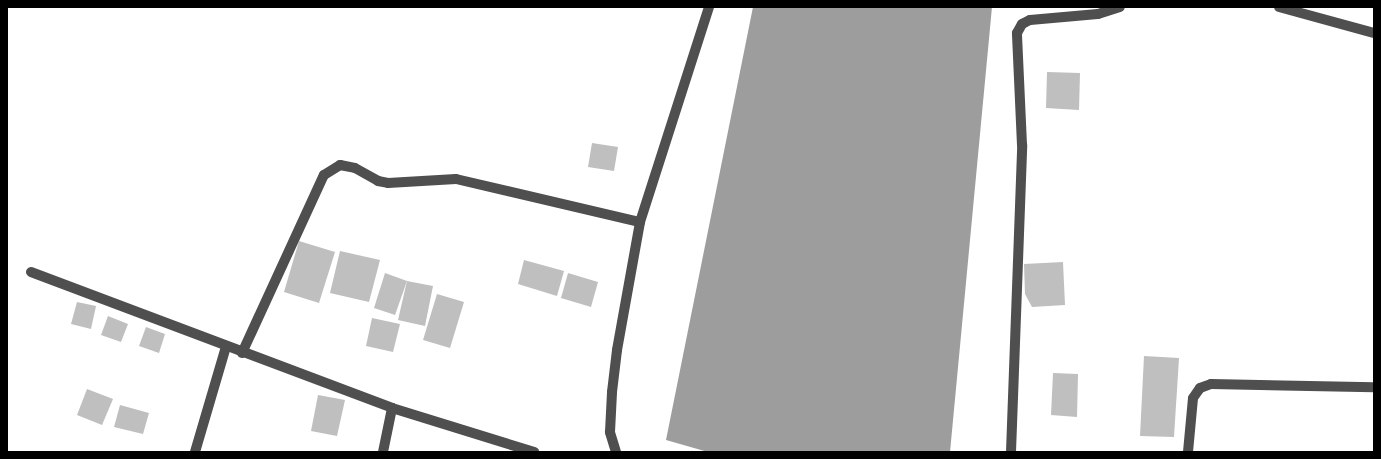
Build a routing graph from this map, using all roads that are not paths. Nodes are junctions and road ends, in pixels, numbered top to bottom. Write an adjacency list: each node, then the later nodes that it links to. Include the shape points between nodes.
1 (709, 7): 5 (street)
2 (1120, 7): 15 (street, via 1098,14 1030,20 1022,24 1017,33 1022,146)
3 (1279, 7): 4 (street)
4 (1374, 33)
5 (640, 222): 8 (street, via 456,179 388,183 378,181 355,168 340,166 324,175); 14 (street, via 612,392 610,432)
6 (31, 272): 7 (street)
7 (226, 347): 8 (street); 11 (street)
8 (242, 353): 10 (street)
9 (1374, 387): 16 (street, via 1211,384 1200,388 1193,398)
10 (392, 408): 12 (street); 13 (street)
11 (195, 452)
12 (383, 452)
13 (534, 452)
14 (616, 452)
15 (1011, 452)
16 (1188, 452)

